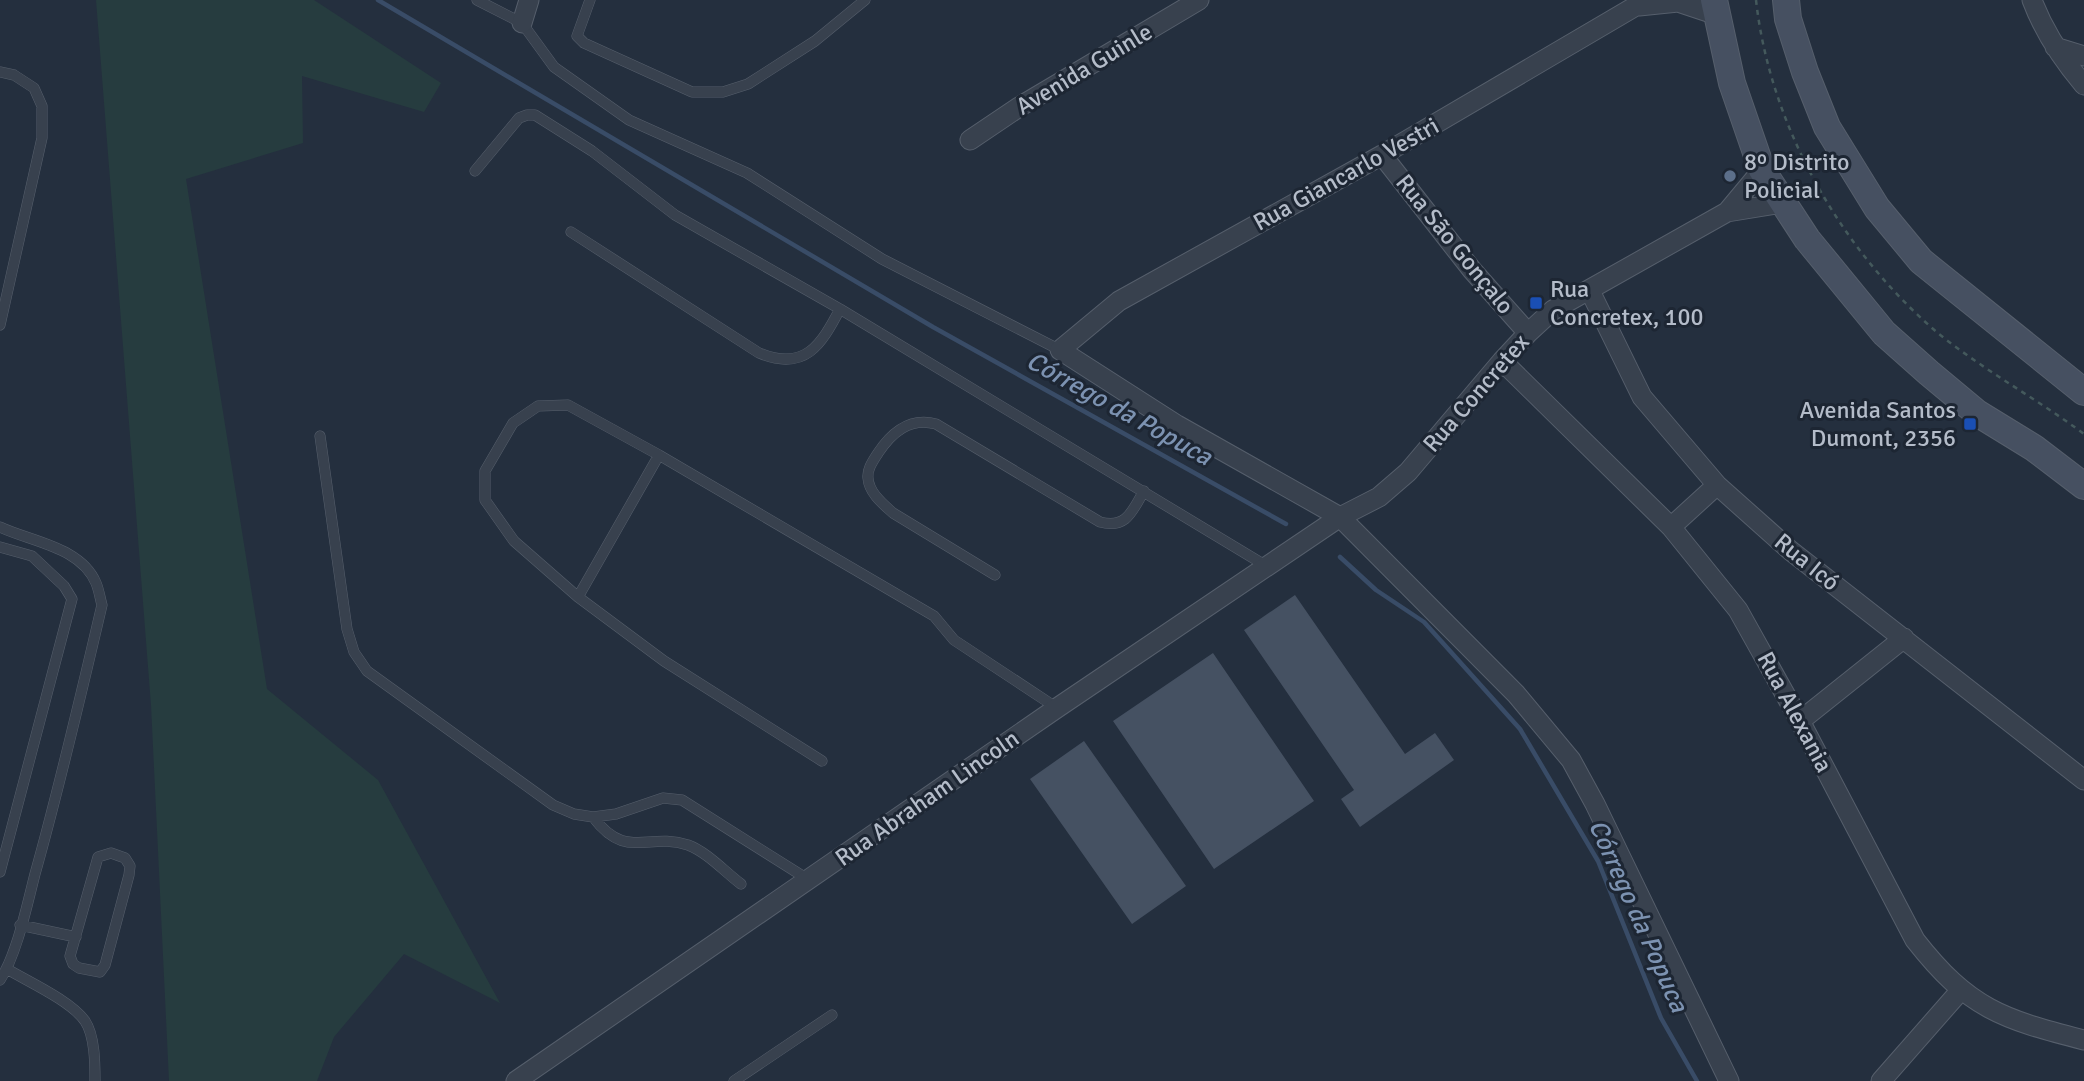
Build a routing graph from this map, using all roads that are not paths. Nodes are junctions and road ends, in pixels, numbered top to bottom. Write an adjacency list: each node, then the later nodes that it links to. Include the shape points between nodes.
1 (477, 0): 10 (lane)
2 (529, 0): 10 (street)
3 (590, 0): 4 (lane, via 578,36 584,43 692,92 723,92 748,84 815,41)
4 (865, 0)
5 (1199, 0): 15 (street, Avenida Guinle)
6 (1786, 0): 28 (main road, via 1788,19 1827,127 1877,208 1921,261)
7 (2032, 0): 11 (street)
8 (1643, 3): 9 (street, Rua Giancarlo Vestri); 16 (street, Rua Giancarlo Vestri)
9 (1715, 8): 17 (main road, via 1732,83)
10 (522, 23): 26 (lane, via 554,67 629,120 747,173 882,259)
11 (2055, 47): 12 (street); 14 (street)
12 (2084, 56)
13 (0, 72): 24 (lane, via 15,75 34,88 43,106 42,138)
14 (2084, 85)
15 (970, 140)
16 (1382, 155): 25 (street, Rua São Gonçalo); 26 (street, Rua Giancarlo Vestri, via 1119,301)
17 (1762, 170): 19 (main road); 20 (street, Rua Concretex)
18 (475, 172): 23 (lane, via 519,118 535,115 592,151 675,215)
19 (1783, 203): 20 (street, Rua Concretex); 30 (main road, via 1884,333 1977,412)
20 (1727, 212): 22 (street, Rua Concretex)
21 (571, 232): 23 (lane, via 773,358 788,359 815,349)
22 (1590, 291): 25 (street, Rua Concretex, via 1553,310); 33 (street, Rua Icó, via 1643,397)
23 (840, 309): 35 (lane)
24 (0, 325)
25 (1528, 333): 27 (street, Rua Concretex)
26 (1060, 351): 36 (street, via 1177,425)
27 (1502, 362): 36 (street, Rua Concretex, via 1408,472 1380,497); 38 (street, Rua Alexania)
28 (2084, 392)
29 (320, 436): 48 (lane, via 347,629 354,652 367,671 553,805)
30 (2034, 448): 32 (main road); 34 (main road)
31 (659, 456): 42 (lane); 42 (lane, via 568,405 538,406 513,422 485,471 485,500 514,541); 44 (lane, via 934,616 954,640)
32 (2084, 473)
33 (1717, 485): 38 (street); 43 (street, Rua Icó, via 1791,551)
34 (2084, 486)
35 (1144, 491): 40 (lane); 41 (lane, via 1129,516 1111,525 936,424 923,421 897,430 867,477 878,500)
36 (1340, 517): 40 (street, Rua Abraham Lincoln); 62 (street, via 1516,694 1571,760)
37 (0, 527): 52 (lane, via 66,552 83,564 96,583 102,605 67,760)
38 (1671, 527): 45 (street, Rua Alexania, via 1738,610)
39 (0, 547): 49 (lane, via 32,556 72,599)
40 (1268, 567): 44 (street, Rua Abraham Lincoln)
41 (995, 575)
42 (578, 597): 46 (lane, via 664,661)
43 (1904, 638): 45 (street); 47 (street, Rua Icó)
44 (1057, 708): 50 (street, Rua Abraham Lincoln)
45 (1800, 721): 56 (street, Rua Alexania, via 1915,940)
46 (822, 761)
47 (2084, 780)
48 (593, 817): 50 (lane, via 663,798 682,800); 51 (lane, via 603,831 627,843 691,846)
49 (0, 872)
50 (809, 880): 60 (street, Rua Abraham Lincoln)
51 (741, 884)
52 (20, 925): 53 (lane); 54 (lane)
53 (76, 937): 53 (lane, via 98,857 111,853 125,858 129,875 100,972 73,964 70,956)
54 (7, 969): 55 (lane); 59 (lane, via 61,999 85,1022 95,1055)
55 (0, 980)
56 (1960, 990): 58 (street, Rua Alexania, via 2006,1018); 63 (street)
57 (832, 1015): 61 (lane)
58 (2084, 1040)
59 (95, 1081)
60 (516, 1081)
61 (734, 1081)
62 (1729, 1081)
63 (1881, 1081)

